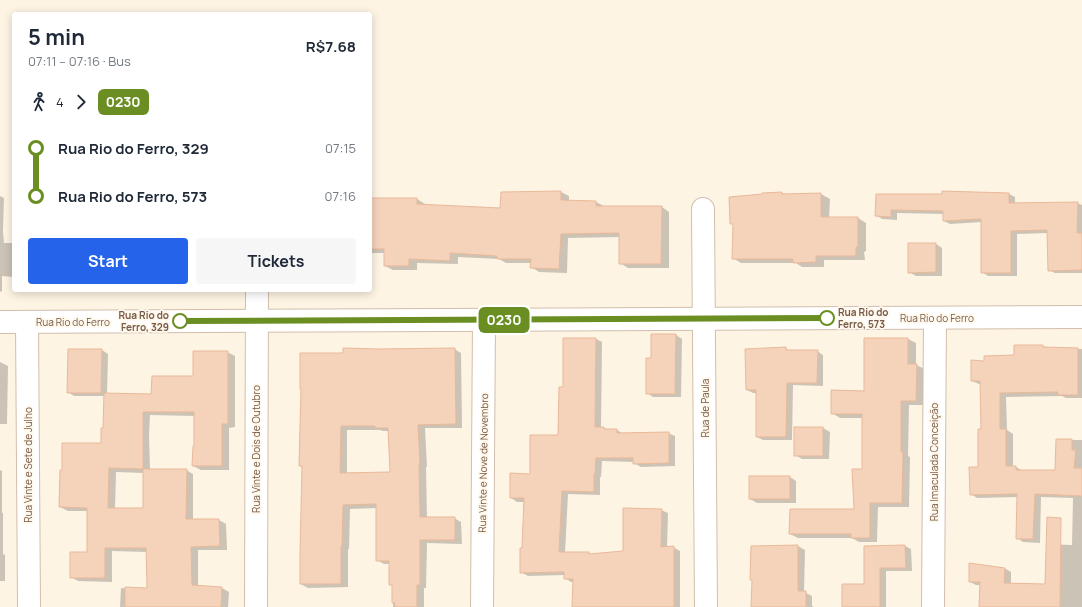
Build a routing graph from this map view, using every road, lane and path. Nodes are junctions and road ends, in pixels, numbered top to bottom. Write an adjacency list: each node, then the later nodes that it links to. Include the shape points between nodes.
1 (703, 209): 5 (street, Rua de Paula)
2 (257, 292): 7 (street, Rua Vinte e Dois de Outubro)
3 (1082, 317): 4 (street, Rua Rio do Ferro)
4 (935, 318): 5 (street, Rua Rio do Ferro); 14 (street, Rua Imaculada Conceição)
5 (704, 319): 6 (street, Rua Rio do Ferro); 13 (street, Rua de Paula)
6 (484, 320): 7 (street, Rua Rio do Ferro); 12 (street, Rua Vinte e Nove de Novembro)
7 (257, 321): 9 (street, Rua Rio do Ferro); 11 (street, Rua Vinte e Dois de Outubro)
8 (0, 322): 9 (street, Rua Rio do Ferro)
9 (27, 322): 10 (street, Rua Vinte e Sete de Julho)
10 (29, 607)
11 (256, 607)
12 (482, 607)
13 (706, 607)
14 (933, 607)

